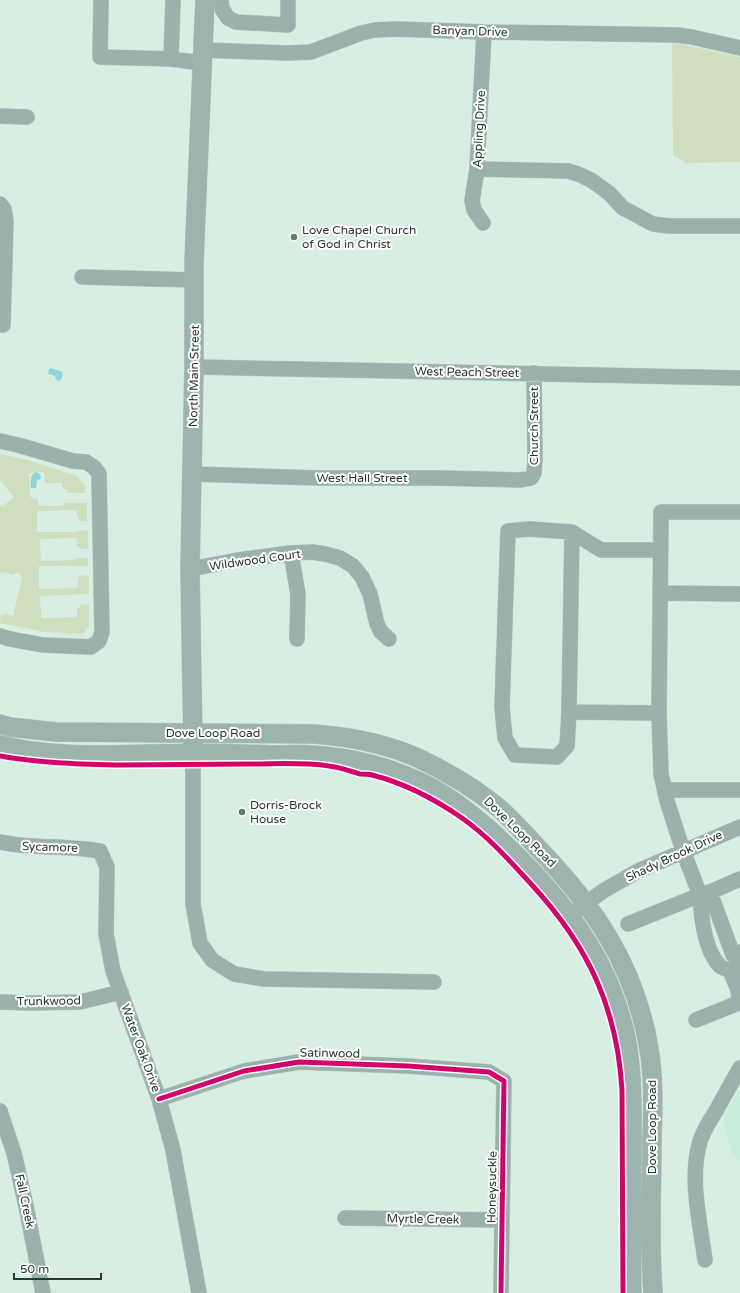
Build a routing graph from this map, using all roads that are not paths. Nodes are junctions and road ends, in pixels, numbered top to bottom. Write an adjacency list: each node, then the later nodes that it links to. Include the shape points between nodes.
1 (101, 0): 9 (street, Banyan Drive, via 100,57)
2 (173, 0): 9 (street)
3 (205, 0): 8 (main road, North Main Street)
4 (221, 0): 5 (street, via 222,9 228,18 236,22 288,25)
5 (288, 0)
6 (484, 32): 7 (street, Banyan Drive, via 677,35); 8 (street, Banyan Drive, via 375,30 311,52); 12 (street, Appling Drive)
7 (740, 48)
8 (203, 56): 9 (street, Banyan Drive); 17 (main road, North Main Street)
9 (171, 59)
10 (0, 116): 11 (street)
11 (27, 117)
12 (477, 169): 14 (street, Appling Drive, via 472,201 474,210); 15 (street, via 568,171 590,180 609,193 623,208 653,224)
13 (0, 204): 18 (street, via 4,209 6,221)
14 (483, 223)
15 (740, 226)
16 (82, 277): 17 (street)
17 (194, 280): 19 (main road, North Main Street)
18 (3, 325)
19 (194, 367): 20 (street, West Peach Street); 23 (main road, North Main Street)
20 (534, 374): 21 (street, West Peach Street); 24 (street, Church Street, via 535,460)
21 (740, 378)
22 (0, 441): 32 (street, via 73,461 86,462 99,474 102,632 99,641 91,647 43,645)
23 (192, 474): 24 (street, West Hall Street, via 320,478); 29 (main road, North Main Street)
24 (531, 478)
25 (740, 512): 27 (street, via 661,512)
26 (572, 532): 27 (street, via 601,550); 35 (street); 35 (street, via 529,529 508,531 502,707 505,738 515,755 557,757 567,746)
27 (660, 550): 30 (street)
28 (291, 553): 29 (street, Wildwood Court); 33 (street, via 298,594); 34 (street, Wildwood Court, via 325,554 340,558 353,566 370,594 377,624)
29 (190, 569): 38 (main road, North Main Street)
30 (661, 594): 31 (street); 36 (street)
31 (740, 594)
32 (0, 636)
33 (297, 639)
34 (389, 639)
35 (569, 712): 36 (street)
36 (660, 713): 41 (street, via 661,774)
37 (0, 724): 38 (main road, Dove Loop Road, via 56,732)
38 (192, 733): 40 (main road, North Main Street); 49 (main road, Dove Loop Road, via 333,736 378,745 421,759 465,784 500,810 554,864)
39 (0, 745): 40 (main road, Dove Loop Road, via 56,753 102,755)
40 (193, 753): 50 (main road, Dove Loop Road, via 332,757 412,779 454,802 486,826 538,878); 54 (street, via 194,904 200,943 212,960 234,974 264,979)
41 (665, 790): 42 (street); 46 (street)
42 (740, 790)
43 (740, 827): 46 (street, Shady Brook Drive)
44 (0, 842): 45 (street, Sycamore, via 20,846)
45 (100, 851): 55 (street, Water Oak Drive, via 107,867 106,934 113,971)
46 (683, 851): 48 (street); 49 (street, Shady Brook Drive, via 638,871)
47 (740, 879): 48 (street)
48 (705, 893): 51 (street); 52 (street); 53 (street, via 704,931 719,966)
49 (586, 903): 50 (street, Shady Brook Drive); 69 (main road, Dove Loop Road, via 612,942 630,982 643,1022 649,1052 653,1099)
50 (570, 915): 68 (main road, Dove Loop Road, via 585,937 611,989 626,1039 632,1099)
51 (628, 924)
52 (737, 953): 53 (street, via 738,967)
53 (730, 970): 57 (street, via 738,990 739,998 736,1004)
54 (434, 982)
55 (121, 992): 56 (street, Trunkwood, via 80,1002); 60 (street, Water Oak Drive)
56 (0, 1002)
57 (696, 1020)
58 (740, 1068): 64 (street, via 706,1126 697,1153 696,1192)
59 (504, 1081): 60 (street, Satinwood, via 489,1072 299,1062 244,1071); 63 (street, Honeysuckle)
60 (159, 1099): 66 (street, Water Oak Drive, via 172,1150)
61 (0, 1111): 65 (street, Fall Creek, via 14,1153)
62 (344, 1218): 63 (street, Myrtle Creek)
63 (502, 1220): 67 (street, Honeysuckle)
64 (705, 1260)
65 (43, 1293)
66 (199, 1293)
67 (501, 1293)
68 (632, 1293)
69 (653, 1293)

